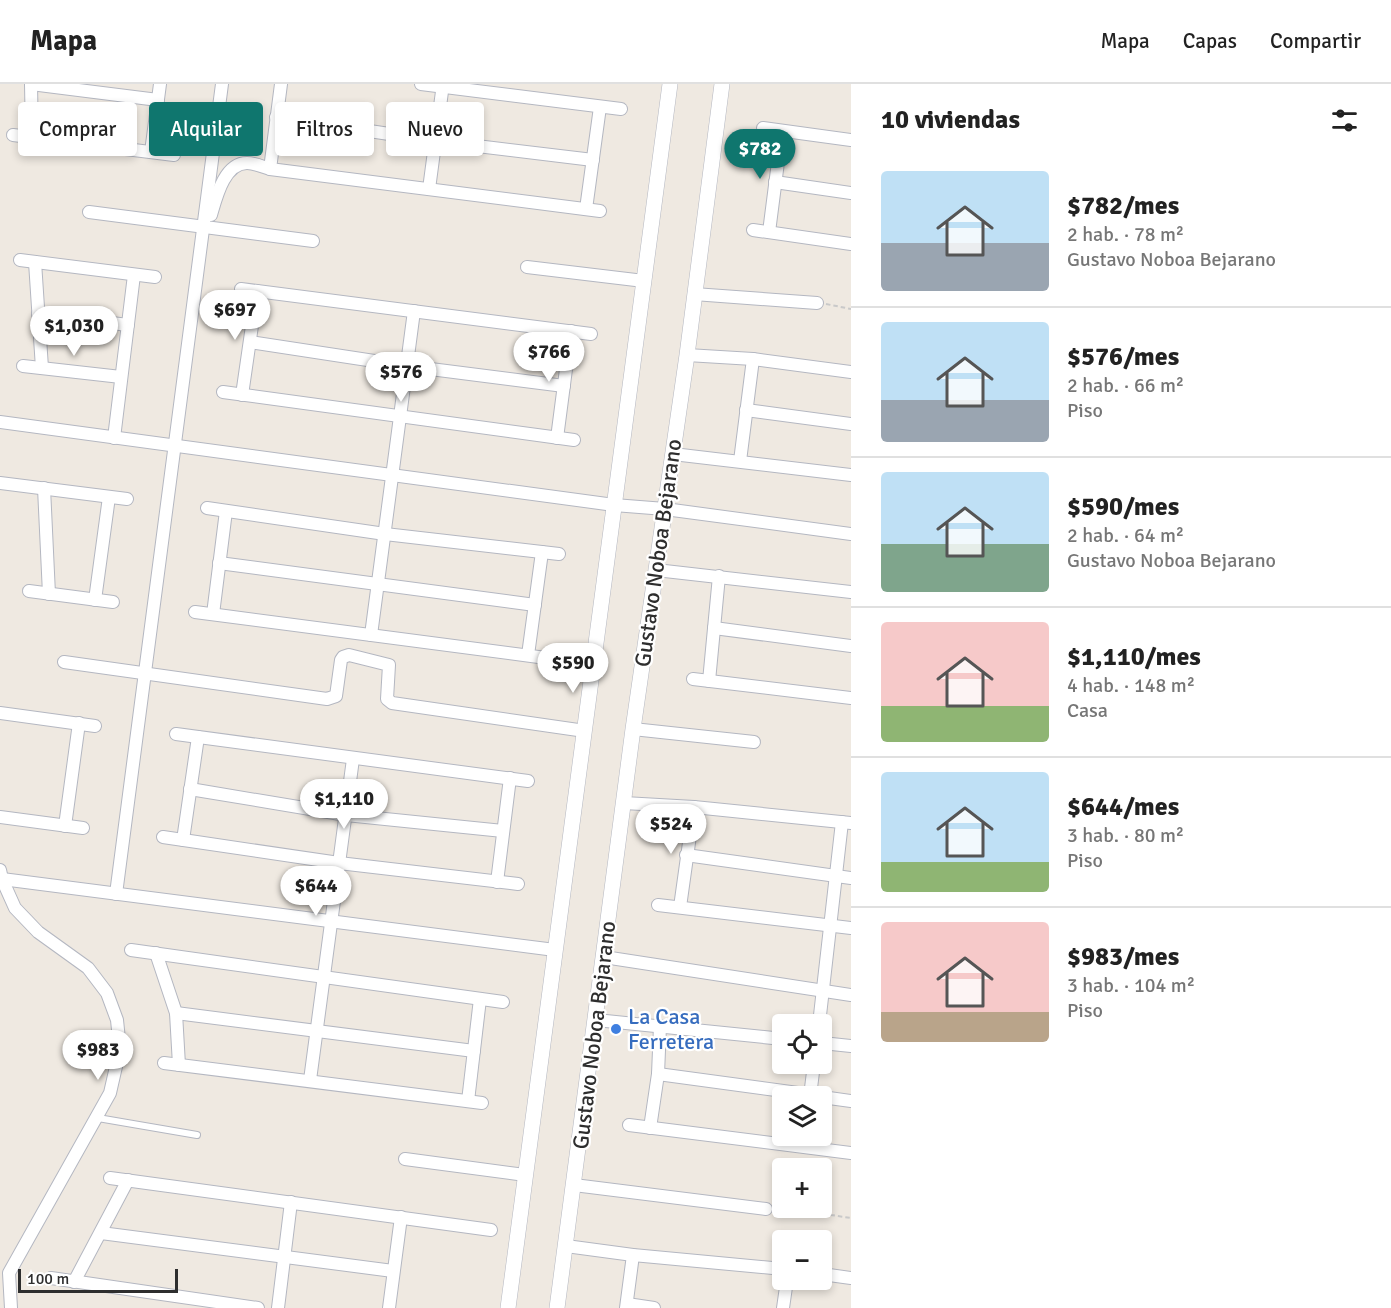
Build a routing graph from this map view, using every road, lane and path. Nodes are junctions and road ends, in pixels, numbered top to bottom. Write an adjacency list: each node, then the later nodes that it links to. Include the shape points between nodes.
1 (31, 84): 9 (street); 10 (street)
2 (160, 84): 9 (street)
3 (222, 84): 31 (street)
4 (281, 84): 11 (street)
5 (421, 84): 8 (street)
6 (670, 84): 41 (street)
7 (722, 84): 44 (street, Gustavo Noboa Bejarano)
8 (442, 86): 12 (street); 13 (street)
9 (158, 100)
10 (31, 102)
11 (278, 102)
12 (440, 102)
13 (600, 107): 14 (street); 23 (street)
14 (621, 109)
15 (275, 126): 24 (street)
16 (763, 128): 17 (street)
17 (782, 131): 20 (street); 25 (street)
18 (13, 135): 19 (street)
19 (18, 136)
20 (851, 140)
21 (484, 147): 23 (street)
22 (434, 156): 26 (street)
23 (593, 160): 28 (street)
24 (270, 169): 26 (street); 31 (street, via 246,163 231,170)
25 (775, 183): 27 (street); 33 (street)
26 (429, 189): 28 (street)
27 (851, 193)
28 (586, 209): 29 (street)
29 (600, 211)
30 (89, 212): 31 (street)
31 (205, 227): 34 (street); 70 (street)
32 (753, 230): 33 (street)
33 (769, 232): 35 (street)
34 (313, 241)
35 (851, 244)
36 (20, 260): 37 (street)
37 (36, 262): 39 (street); 48 (street)
38 (527, 267): 41 (street)
39 (134, 275): 40 (street); 49 (street)
40 (155, 277)
41 (644, 280): 79 (street)
42 (241, 289): 43 (street)
43 (257, 291): 47 (street); 52 (street)
44 (694, 294): 45 (street); 53 (street, Gustavo Noboa Bejarano)
45 (818, 303): 46 (path)
46 (851, 309)
47 (414, 311): 50 (street); 56 (street)
48 (39, 314): 49 (street); 57 (street)
49 (128, 325): 59 (street)
50 (571, 331): 51 (street); 60 (street)
51 (591, 334)
52 (250, 342): 56 (street); 62 (street)
53 (687, 355): 54 (street); 71 (street, Gustavo Noboa Bejarano)
54 (753, 359): 58 (street); 63 (street)
55 (23, 366): 57 (street)
56 (407, 366): 60 (street); 64 (street)
57 (42, 368): 59 (street)
58 (851, 372)
59 (122, 377): 67 (street)
60 (564, 386): 68 (street)
61 (224, 392): 62 (street)
62 (242, 395): 64 (street)
63 (746, 410): 66 (street); 72 (street)
64 (400, 418): 68 (street); 74 (street)
65 (0, 422): 67 (street)
66 (851, 424)
67 (114, 438): 70 (street)
68 (557, 438): 69 (street)
69 (574, 440)
70 (175, 446): 74 (street); 105 (street)
71 (673, 454): 72 (street); 81 (street, Gustavo Noboa Bejarano)
72 (740, 461): 73 (street)
73 (851, 475)
74 (393, 476): 79 (street); 83 (street)
75 (0, 483): 76 (street)
76 (44, 488): 77 (street); 93 (street)
77 (109, 496): 78 (street); 94 (street)
78 (127, 499)
79 (614, 506): 81 (street); 113 (street)
80 (207, 508): 82 (street)
81 (665, 509): 84 (street); 88 (street, Gustavo Noboa Bejarano)
82 (226, 511): 83 (street); 87 (street)
83 (385, 534): 85 (street); 90 (street)
84 (851, 534)
85 (542, 552): 86 (street); 96 (street)
86 (559, 554)
87 (219, 563): 90 (street); 98 (street)
88 (656, 570): 89 (street); 112 (street, Gustavo Noboa Bejarano)
89 (719, 576): 92 (street); 99 (street)
90 (378, 585): 96 (street); 100 (street)
91 (29, 591): 93 (street)
92 (851, 592)
93 (49, 594): 94 (street)
94 (94, 600): 95 (street)
95 (113, 602)
96 (535, 605): 102 (street)
97 (195, 612): 98 (street)
98 (213, 614): 100 (street)
99 (714, 628): 101 (street); 107 (street)
100 (371, 635): 102 (street)
101 (851, 646)
102 (528, 656): 103 (street)
103 (546, 658)
104 (64, 662): 105 (street)
105 (145, 674): 113 (street, via 327,699 336,696 341,660 349,655 389,665 387,699 392,703); 138 (street)
106 (693, 679): 107 (street)
107 (709, 681): 108 (street)
108 (851, 698)
109 (0, 712): 110 (street)
110 (79, 723): 111 (street); 126 (street)
111 (95, 726)
112 (633, 729): 116 (street); 121 (street, Gustavo Noboa Bejarano)
113 (585, 731): 145 (street)
114 (176, 734): 115 (street)
115 (198, 737): 117 (street); 120 (street)
116 (753, 742)
117 (353, 759): 118 (street); 123 (street)
118 (510, 778): 119 (street); 128 (street)
119 (528, 781)
120 (190, 789): 123 (street); 130 (street)
121 (624, 803): 122 (street); 147 (street, Gustavo Noboa Bejarano)
122 (694, 807): 125 (street); 131 (street)
123 (346, 815): 128 (street); 132 (street)
124 (0, 817): 126 (street)
125 (847, 822): 134 (street)
126 (65, 826): 127 (street)
127 (83, 828)
128 (503, 831): 136 (street)
129 (163, 837): 130 (street)
130 (183, 840): 132 (street)
131 (686, 855): 134 (street); 140 (street)
132 (339, 863): 136 (street); 141 (street)
133 (1, 874): 138 (street); 171 (street, via 15,908 38,932 88,968 107,993 117,1020 120,1049 110,1093)
134 (836, 876): 135 (street); 142 (street)
135 (851, 878)
136 (497, 882): 137 (street)
137 (519, 884)
138 (116, 894): 141 (street)
139 (658, 904): 140 (street)
140 (680, 907): 142 (street)
141 (331, 921): 145 (street); 148 (street)
142 (830, 926): 143 (street); 149 (street)
143 (851, 928)
144 (131, 950): 146 (street)
145 (555, 950): 179 (street)
146 (156, 953): 148 (street); 153 (street)
147 (604, 957): 149 (street); 155 (street, Gustavo Noboa Bejarano)
148 (323, 976): 151 (street); 157 (street)
149 (822, 991): 150 (street); 154 (street)
150 (851, 995)
151 (480, 999): 152 (street); 161 (street)
152 (503, 1002)
153 (176, 1013): 157 (street); 163 (street)
154 (820, 1014)
155 (596, 1020): 156 (street); 182 (street, Gustavo Noboa Bejarano)
156 (660, 1026): 158 (street); 164 (street)
157 (317, 1031): 161 (street); 165 (street)
158 (772, 1038)
159 (832, 1044): 160 (street)
160 (851, 1046)
161 (474, 1051): 168 (street)
162 (164, 1063): 163 (street)
163 (179, 1065): 165 (street)
164 (658, 1074): 166 (street); 173 (street)
165 (310, 1080): 168 (street)
166 (772, 1090)
167 (832, 1098): 169 (street)
168 (468, 1101): 170 (street)
169 (851, 1101)
170 (482, 1102)
171 (98, 1118): 174 (lane); 201 (street, via 9,1274)
172 (629, 1125): 173 (street)
173 (650, 1128): 175 (street)
174 (197, 1135)
175 (772, 1138)
176 (824, 1146): 177 (street)
177 (851, 1153)
178 (405, 1159): 179 (street)
179 (525, 1175): 205 (street)
180 (110, 1178): 181 (street)
181 (128, 1180): 183 (street); 189 (street)
182 (574, 1185): 184 (street); 190 (street, Gustavo Noboa Bejarano)
183 (291, 1202): 186 (street); 192 (street)
184 (766, 1209)
185 (832, 1215): 187 (path)
186 (401, 1217): 188 (street); 194 (street)
187 (851, 1218)
188 (491, 1230)
189 (101, 1233): 192 (street); 198 (street)
190 (566, 1246): 191 (street); 206 (street, Gustavo Noboa Bejarano)
191 (633, 1255): 193 (street); 200 (street)
192 (284, 1256): 194 (street); 203 (street)
193 (772, 1268)
194 (393, 1271): 204 (street)
195 (832, 1275): 197 (street)
196 (51, 1278): 198 (street)
197 (851, 1278)
198 (75, 1282): 202 (street)
199 (786, 1290): 208 (street)
200 (627, 1306): 207 (street)
201 (11, 1308)
202 (258, 1308)
203 (278, 1308)
204 (388, 1308)
205 (508, 1308)
206 (557, 1308)
207 (654, 1308)
208 (783, 1308)

